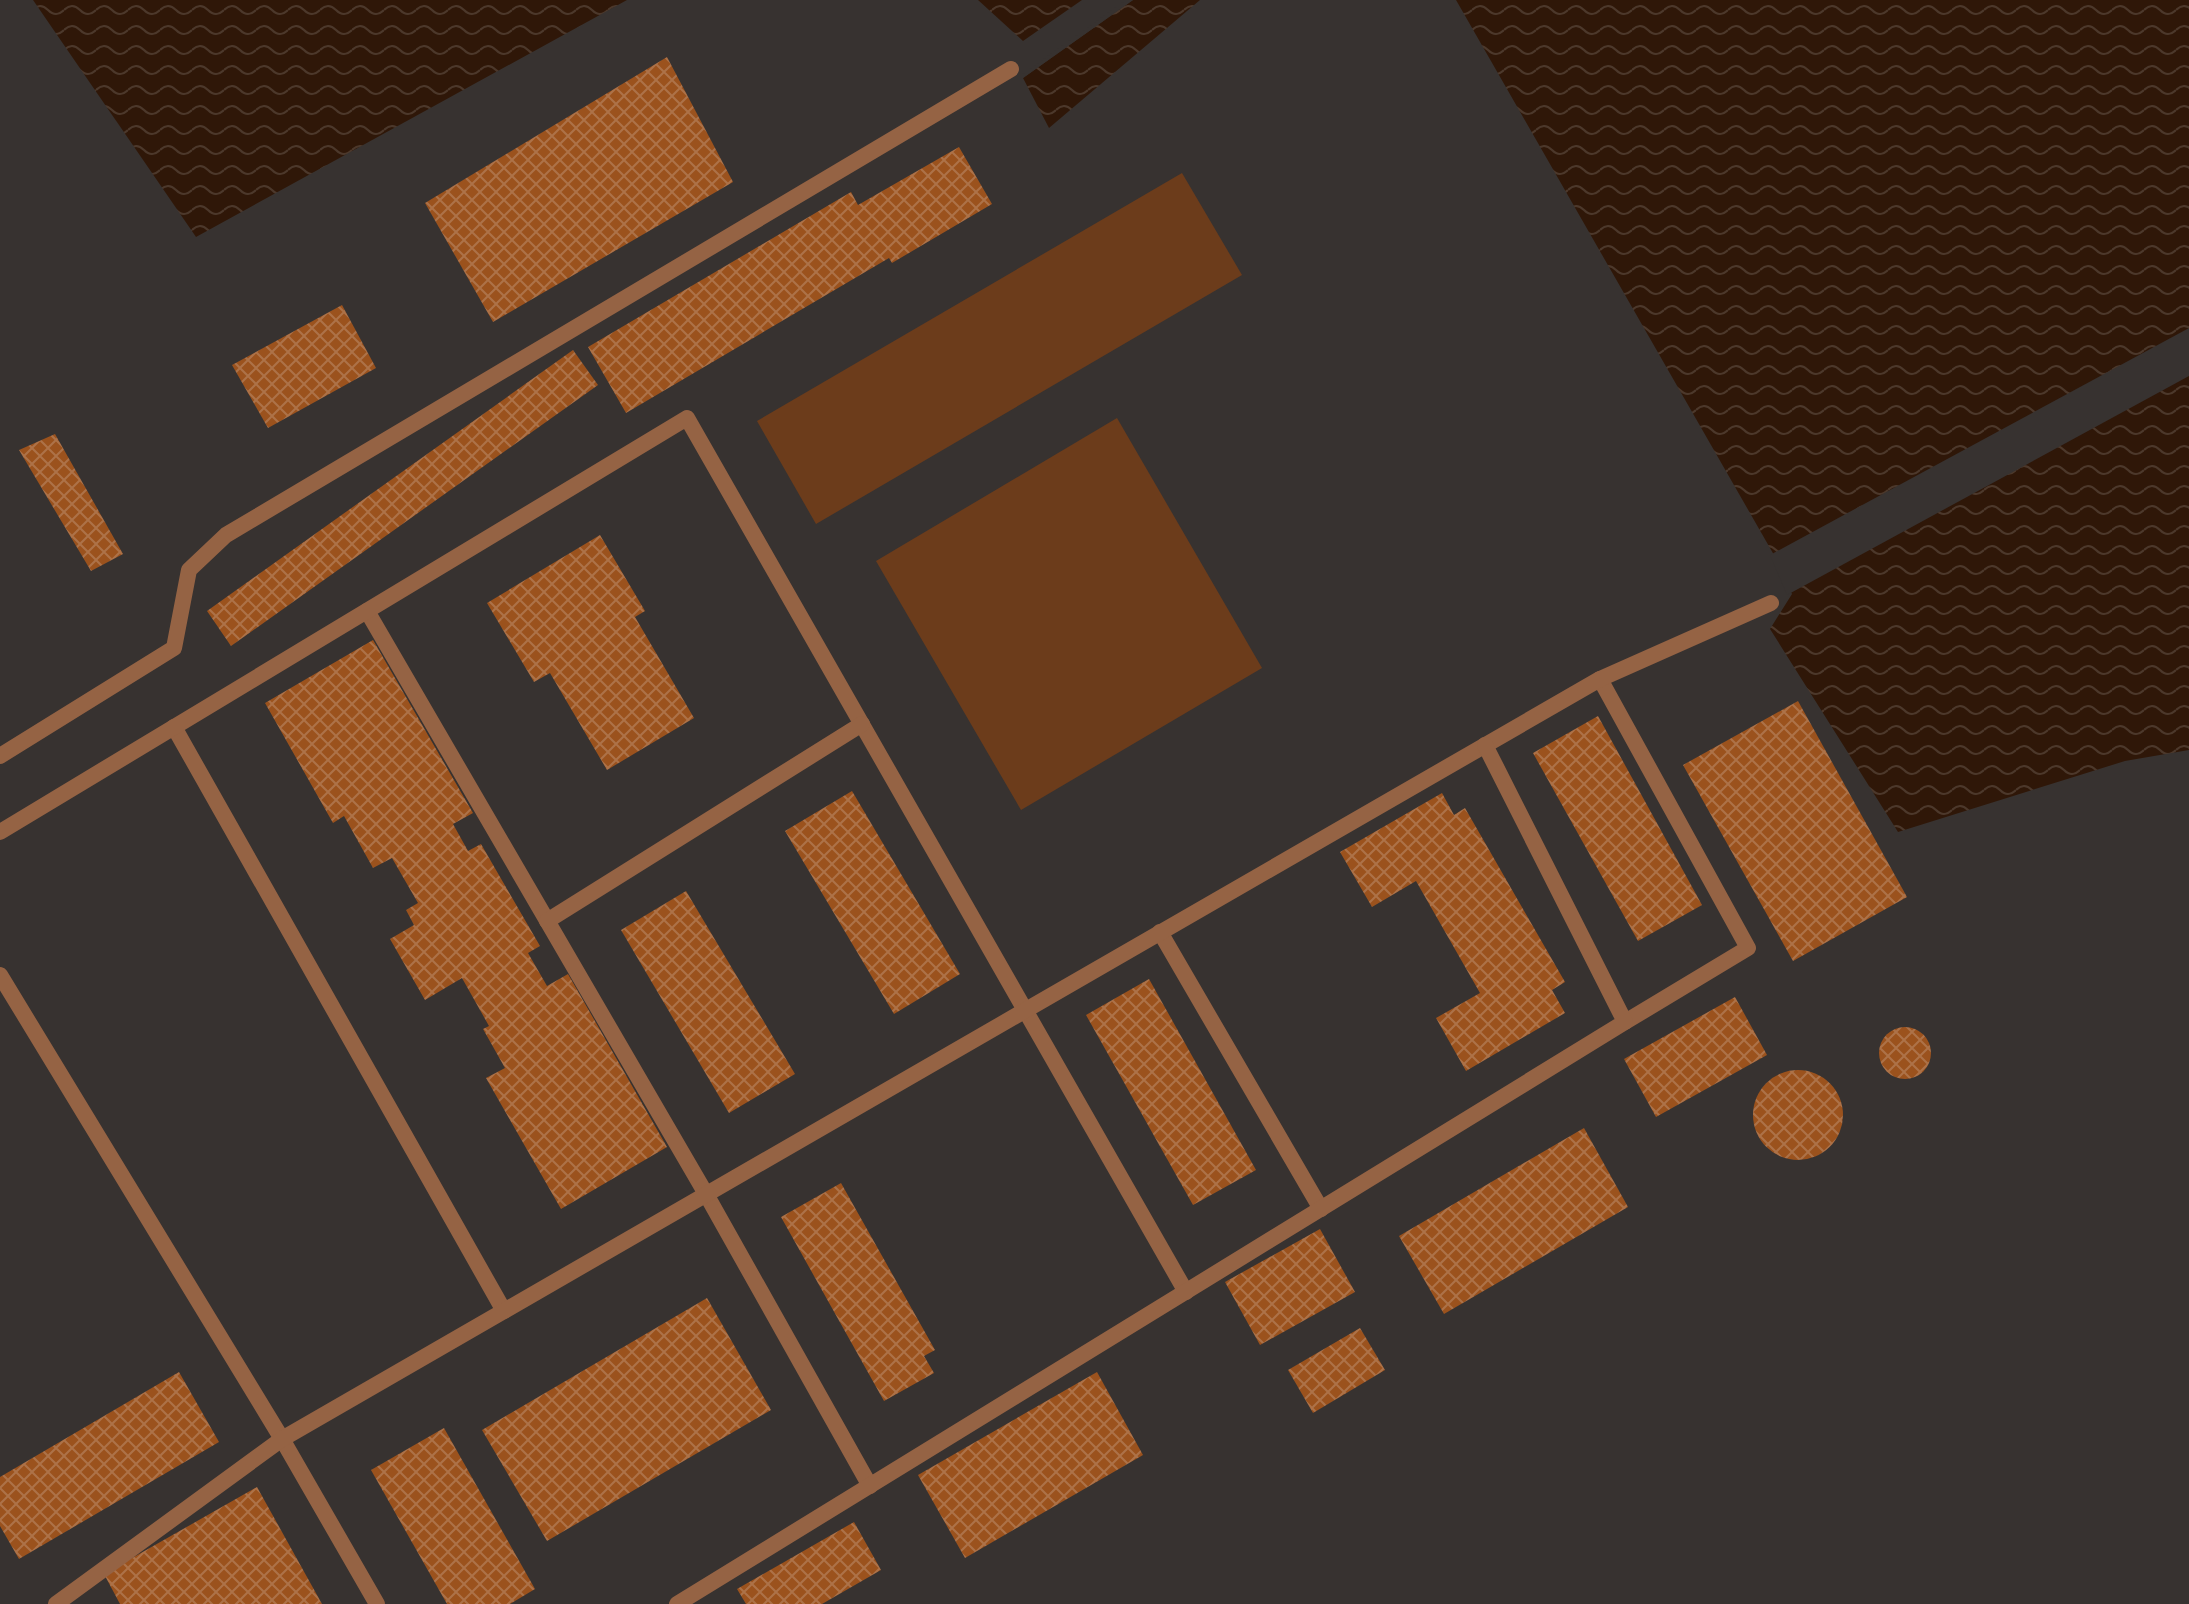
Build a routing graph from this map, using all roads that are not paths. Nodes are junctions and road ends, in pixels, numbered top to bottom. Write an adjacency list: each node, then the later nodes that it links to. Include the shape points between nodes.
1 (1011, 69): 8 (street, via 226,535 189,570 174,648)
2 (1771, 603): 4 (street)
3 (367, 611): 5 (street, via 687,418); 6 (street); 10 (street)
4 (1600, 679): 7 (street); 14 (street, via 1748,948)
5 (862, 724): 10 (street); 13 (street)
6 (174, 727): 9 (street); 18 (street)
7 (1485, 745): 11 (street); 14 (street)
8 (0, 756)
9 (0, 832)
10 (547, 921): 15 (street)
11 (1160, 932): 13 (street); 16 (street)
12 (0, 975): 19 (street)
13 (1026, 1010): 15 (street); 17 (street)
14 (1625, 1022): 16 (street)
15 (706, 1194): 18 (street); 20 (street)
16 (1321, 1209): 17 (street)
17 (1186, 1292): 20 (street)
18 (504, 1311): 19 (street)
19 (282, 1439): 21 (street); 22 (street)
20 (870, 1486): 23 (street)
21 (56, 1604)
22 (377, 1604)
23 (677, 1604)

